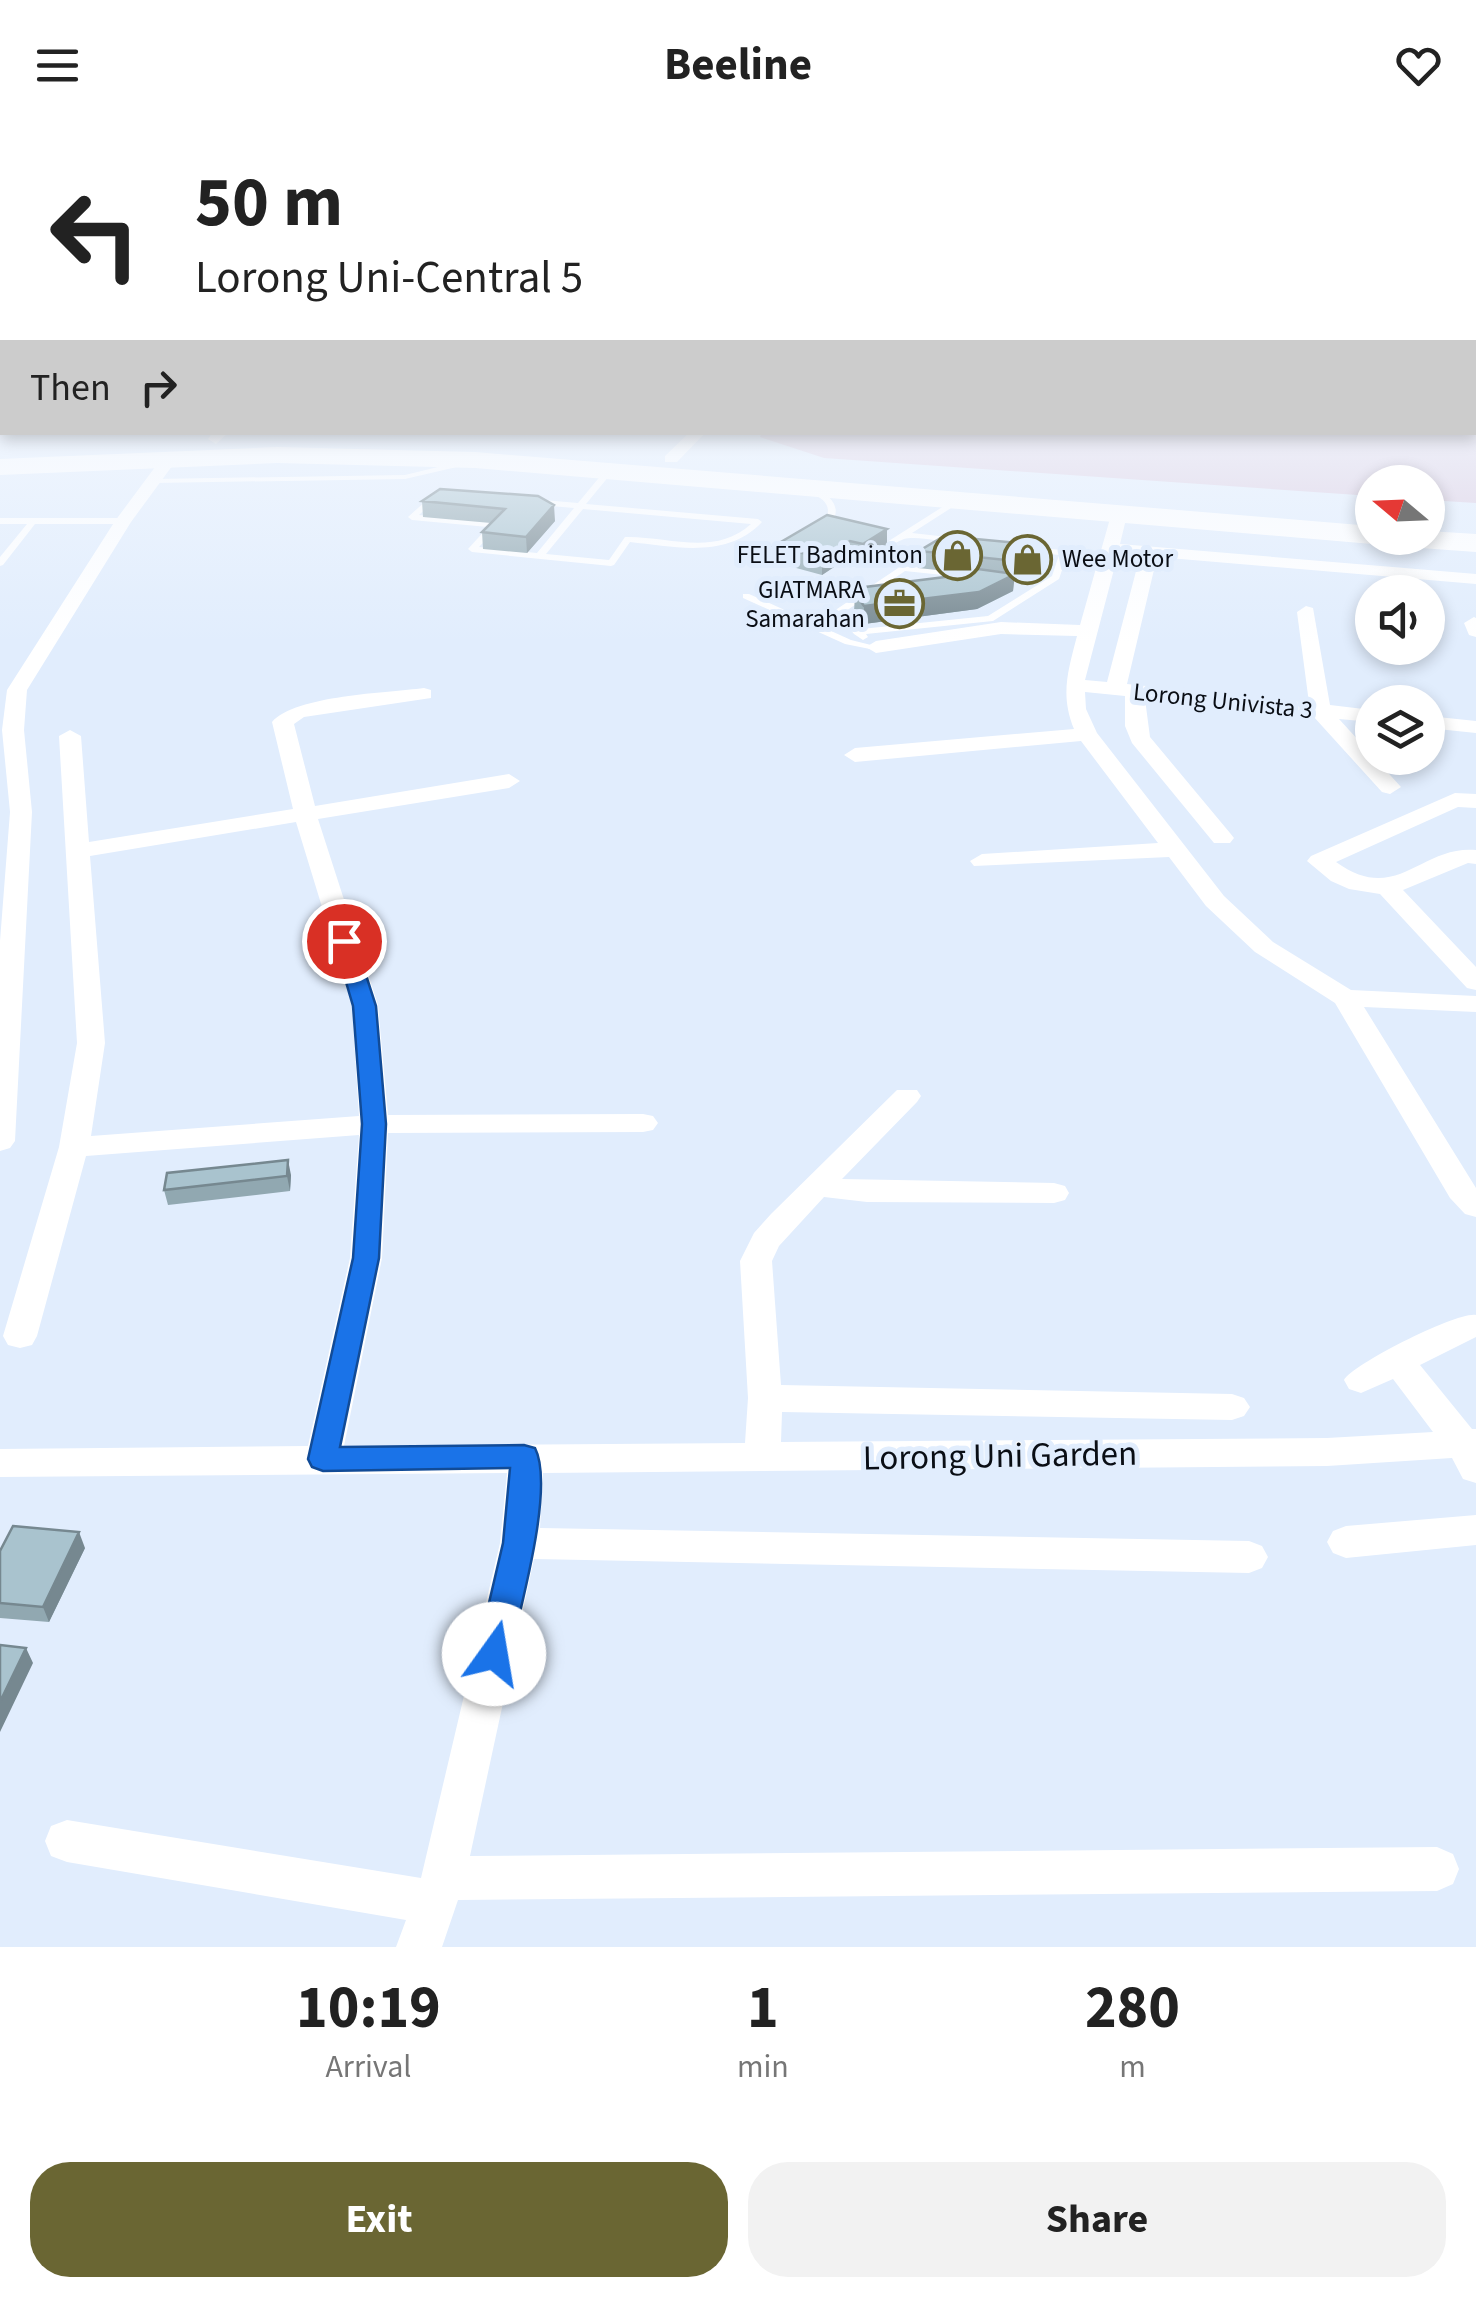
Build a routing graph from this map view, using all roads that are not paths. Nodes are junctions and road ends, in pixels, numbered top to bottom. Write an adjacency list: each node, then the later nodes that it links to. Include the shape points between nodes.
1 (158, 475): 12 (street)
2 (606, 475): 7 (lane)
3 (662, 475): 5 (highway)
4 (853, 475): 9 (highway)
5 (804, 488): 6 (highway); 15 (lane, via 832,506 830,528)
6 (958, 501): 8 (highway); 17 (lane)
7 (581, 507): 27 (lane); 27 (lane, via 436,494 412,518 494,525 472,549); 27 (lane, via 758,522 748,534 710,546 628,539 610,563)
8 (1119, 516): 16 (highway); 26 (street)
9 (1355, 519)
10 (0, 521): 11 (lane)
11 (33, 521): 12 (lane); 28 (lane)
12 (123, 521): 51 (street, via 17,690)
13 (1445, 525): 14 (highway)
14 (1476, 528)
15 (811, 533)
16 (1355, 534)
17 (905, 535): 18 (lane); 19 (lane); 29 (lane, via 856,566)
18 (884, 538)
19 (943, 540): 21 (lane); 30 (lane)
20 (1445, 541): 22 (highway)
21 (960, 542)
22 (1476, 543)
23 (1012, 547): 25 (lane)
24 (1150, 550): 26 (street); 33 (street); 45 (street)
25 (1064, 552): 26 (lane); 36 (lane, via 1056,577)
26 (1108, 552): 41 (street)
27 (539, 556)
28 (0, 563)
29 (839, 564)
30 (904, 568): 31 (lane); 39 (lane)
31 (963, 575): 32 (lane); 34 (lane)
32 (982, 578)
33 (1476, 579)
34 (950, 582)
35 (1022, 582): 36 (lane)
36 (1042, 584): 42 (lane, via 990,618)
37 (746, 596): 43 (lane, via 848,642)
38 (878, 596): 39 (lane)
39 (858, 599): 42 (lane, via 840,612)
40 (1306, 612): 47 (street)
41 (1085, 631): 43 (street, via 1001,628); 44 (street)
42 (857, 632): 43 (lane)
43 (876, 647)
44 (1074, 684): 45 (street, Lorong Univista 3); 52 (street)
45 (1125, 691): 47 (street, Lorong Univista 3); 59 (street, via 1140,738)
46 (424, 694): 58 (street, via 288,716 283,722)
47 (1320, 711): 48 (street, Lorong Univista 3); 56 (street)
48 (1355, 714)
49 (1445, 723): 50 (street)
50 (1476, 726)
51 (6, 730): 65 (street, via 16,813)
52 (1087, 734): 54 (street); 60 (street)
53 (70, 736): 61 (street)
54 (854, 754)
55 (509, 781): 58 (street)
56 (1390, 787)
57 (1476, 800): 64 (street, via 1454,800 1318,860 1355,886)
58 (304, 813): 61 (street); 71 (street, via 364,1006)
59 (1222, 838)
60 (1176, 849): 63 (street); 67 (street, via 1214,901 1264,948)
61 (79, 851): 73 (street, via 91,1042)
62 (1476, 858): 64 (street, via 1465,856)
63 (982, 861)
64 (1387, 888): 66 (street)
65 (7, 954): 72 (street)
66 (1476, 982)
67 (1345, 998): 68 (street); 76 (street)
68 (1476, 1004)
69 (908, 1096): 74 (street)
70 (644, 1123): 71 (street)
71 (374, 1124): 73 (street); 85 (street, via 366,1258)
72 (0, 1141)
73 (74, 1147): 78 (street)
74 (822, 1186): 75 (street); 81 (street, via 766,1241 756,1261)
75 (1054, 1193)
76 (1469, 1199)
77 (1470, 1325): 79 (street)
78 (20, 1336)
79 (1398, 1362): 80 (street); 83 (street)
80 (1361, 1380)
81 (765, 1398): 82 (street); 86 (street)
82 (1232, 1407)
83 (1472, 1452): 86 (street, Lorong Uni Garden)
84 (524, 1456): 85 (street, Lorong Uni Garden); 86 (street, Lorong Uni Garden); 90 (street)
85 (323, 1459): 87 (street, Lorong Uni Garden)
86 (762, 1459)
87 (0, 1463)
88 (1476, 1530): 89 (street)
89 (1346, 1542)
90 (519, 1543): 91 (street); 94 (street)
91 (1249, 1556)
92 (68, 1841): 94 (street)
93 (1437, 1869): 94 (street)
94 (439, 1890): 95 (street)
95 (419, 1947)

